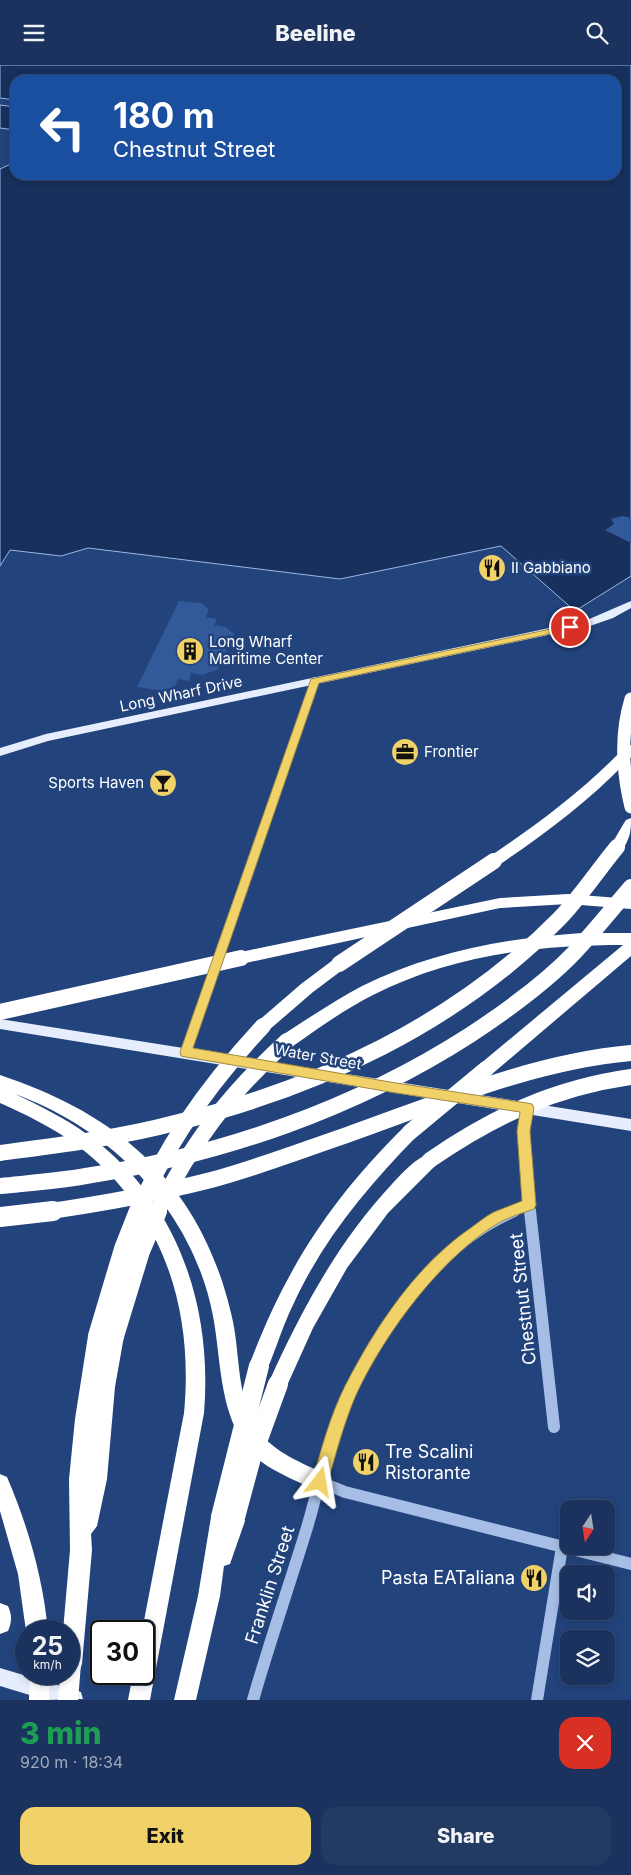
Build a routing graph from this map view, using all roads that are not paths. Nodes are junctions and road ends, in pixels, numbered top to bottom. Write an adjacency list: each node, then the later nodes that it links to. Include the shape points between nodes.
1 (631, 603): 2 (main road, Long Wharf Drive, via 590,623)
2 (315, 681): 5 (main road, Long Wharf Drive, via 46,738); 14 (street)
3 (631, 699): 6 (highway, bridge, via 623,750)
4 (631, 749): 25 (highway, bridge, via 569,807 307,988 236,1054 210,1086 167,1151 145,1193 110,1287)
5 (0, 752)
6 (631, 807)
7 (631, 823): 21 (highway, bridge, via 590,886 565,915 510,966 455,1006 374,1053 272,1095 196,1119 99,1140)
8 (631, 887): 22 (highway, bridge, via 590,937 536,988 470,1035 395,1079 311,1116 217,1147 118,1171)
9 (631, 904): 12 (highway, bridge, via 568,899 500,903)
10 (631, 939): 25 (highway, bridge, via 503,945 446,959 357,995 287,1041 234,1092 182,1162 169,1184)
11 (631, 947): 29 (highway, bridge, via 410,1132 360,1185 310,1252 284,1299 259,1366)
12 (0, 1012)
13 (0, 1024): 14 (main road, Water Street)
14 (186, 1052): 19 (main road, Water Street)
15 (631, 1053): 24 (highway, bridge, via 587,1057 542,1067 206,1181 108,1203)
16 (631, 1077): 29 (highway, bridge, via 566,1091 527,1104 476,1129 430,1160 388,1200 351,1248 305,1324 278,1384)
17 (0, 1082): 27 (highway, via 53,1101 102,1130 139,1161 176,1204 210,1268 222,1313 242,1421 250,1436 267,1454)
18 (0, 1095): 39 (highway, via 63,1125 122,1175 153,1214 165,1236 190,1302 196,1350 195,1404)
19 (527, 1108): 20 (main road, Water Street); 23 (street, Chestnut Street, via 524,1131)
20 (631, 1125)
21 (0, 1153)
22 (0, 1186)
23 (529, 1205): 26 (street, Chestnut Street); 27 (street, Franklin Street, via 497,1217 458,1244 406,1301 350,1391 331,1440)
24 (0, 1217)
25 (106, 1336): 42 (highway, bridge, via 106,1387 97,1479 81,1549)
26 (554, 1427)
27 (320, 1482): 30 (street, via 345,1492); 44 (street, Franklin Street)
28 (0, 1484): 35 (highway, via 21,1540)
29 (228, 1519): 40 (highway)
30 (560, 1546)
31 (561, 1555): 45 (street)
32 (594, 1555): 33 (street)
33 (631, 1564)
34 (0, 1614): 36 (highway)
35 (36, 1620)
36 (0, 1623)
37 (0, 1677): 43 (main road)
38 (40, 1685): 41 (highway, bridge)
39 (141, 1690)
40 (186, 1696)
41 (39, 1700)
42 (68, 1700)
43 (76, 1700)
44 (253, 1700)
45 (537, 1700)

